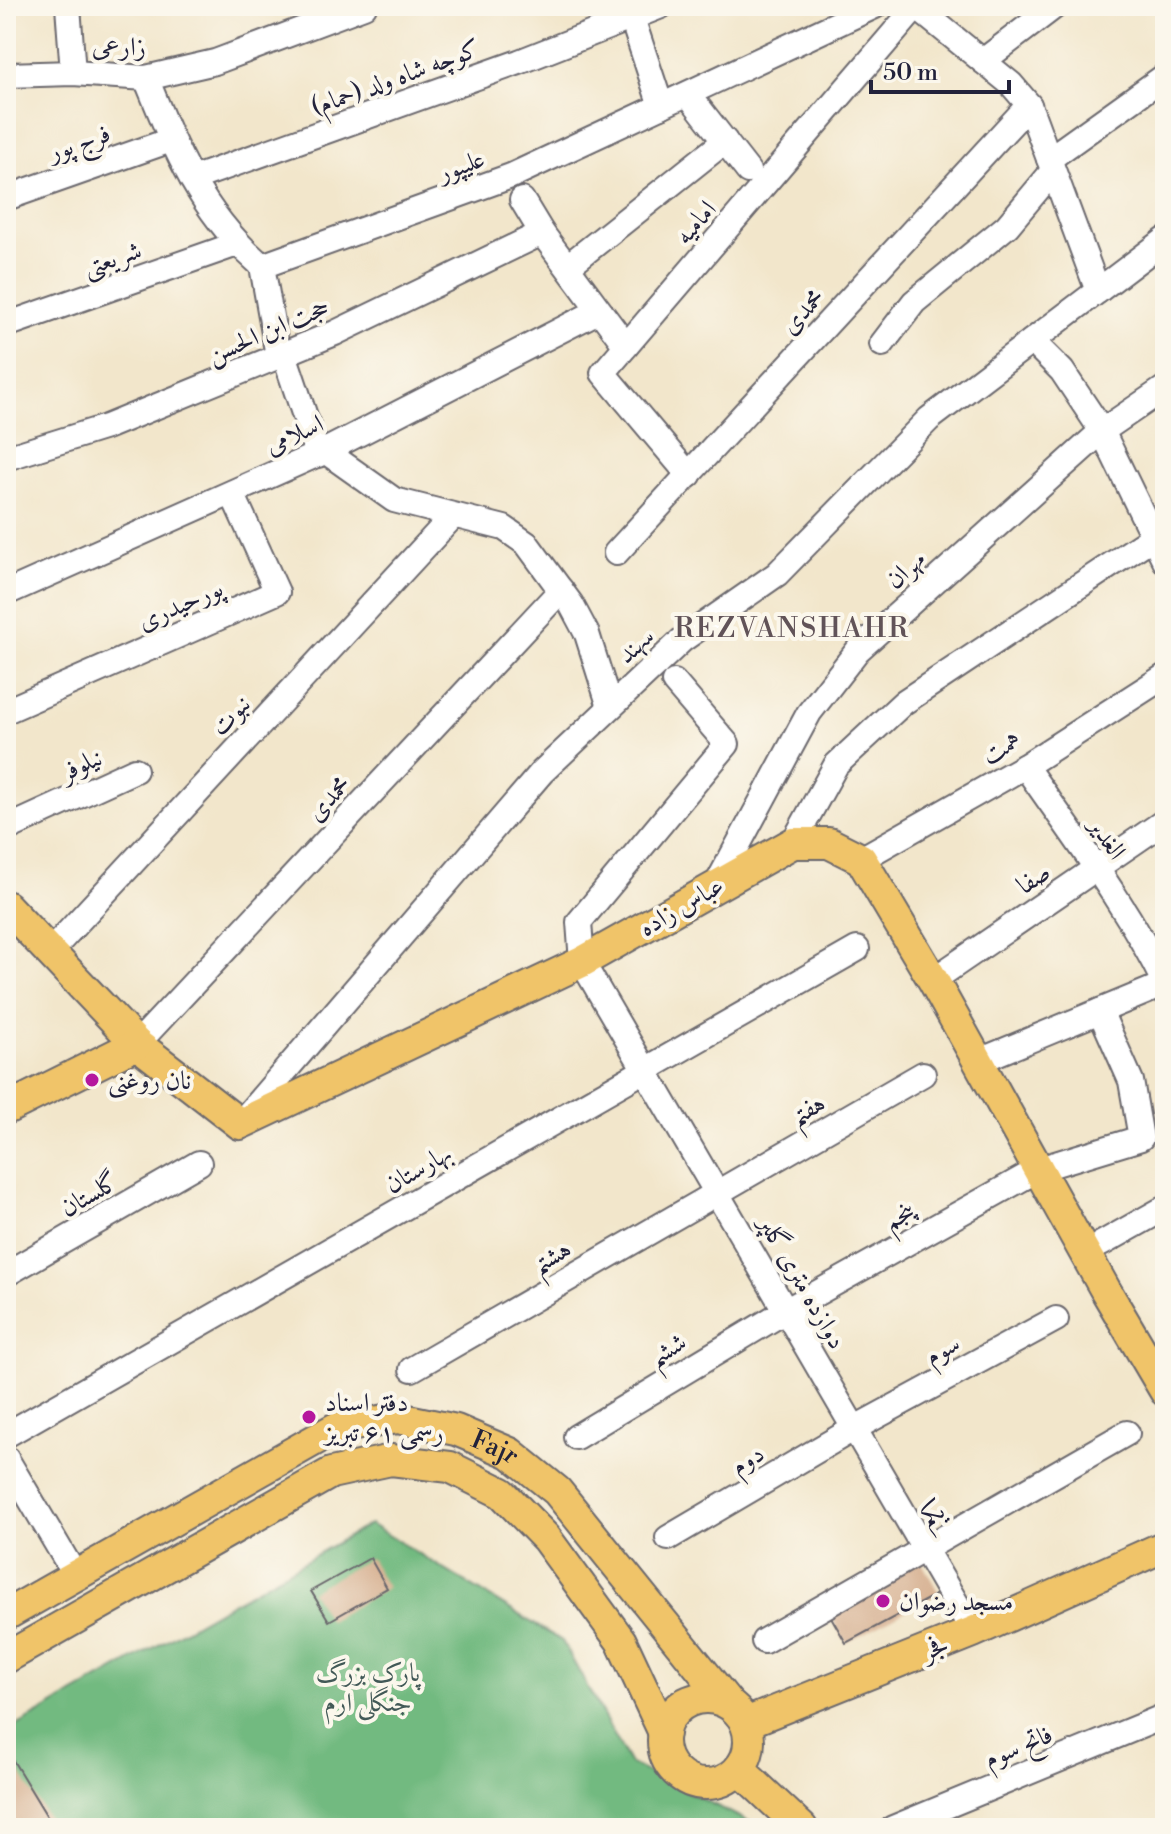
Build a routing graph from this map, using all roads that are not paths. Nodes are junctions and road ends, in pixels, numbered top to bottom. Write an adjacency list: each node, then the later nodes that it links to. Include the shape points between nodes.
1 (68, 6): 9 (street)
2 (364, 6): 12 (street, زارعی, via 215,62)
3 (661, 6): 7 (street, کوچه شاه ولد (حمام))
4 (875, 6): 13 (street, علیپور)
5 (915, 6): 8 (street); 33 (street, امامیه)
6 (1055, 6): 8 (street)
7 (630, 12): 15 (street); 20 (street, کوچه شاه ولد (حمام), via 519,62)
8 (983, 61): 14 (street)
9 (73, 73): 10 (street, زارعی); 12 (street, زارعی)
10 (6, 75)
11 (1165, 76): 18 (street)
12 (146, 78): 16 (street)
13 (688, 94): 15 (street, علیپور); 17 (street)
14 (1029, 105): 18 (street); 39 (street, محمدی)
15 (661, 106): 26 (street, علیپور, via 511,176)
16 (171, 140): 20 (street); 21 (street, فرج پور)
17 (725, 141): 19 (street); 27 (street)
18 (1051, 165): 28 (street); 32 (street, via 1007,226 914,302)
19 (748, 171)
20 (192, 179): 25 (street)
21 (6, 198)
22 (522, 200): 23 (street)
23 (542, 233): 27 (street); 34 (street, حجت ابن الحسن)
24 (1165, 240): 28 (street, سهند)
25 (237, 244): 26 (street); 30 (street, شریعتی)
26 (262, 266): 34 (street)
27 (568, 266): 29 (street)
28 (1098, 291): 31 (street, سهند)
29 (598, 311): 33 (street); 37 (street, اسلامی)
30 (6, 325)
31 (1032, 341): 36 (street, via 1062,371); 49 (street, سهند, via 929,419 777,574 682,640)
32 (882, 344)
33 (626, 346): 39 (street, امامیه, via 603,373)
34 (281, 355): 37 (street); 38 (street, حجت ابن الحسن, via 106,427)
35 (1165, 388): 36 (street, مهران)
36 (1102, 431): 42 (street); 58 (street, مهران, via 858,650 809,713)
37 (322, 453): 40 (street, اسلامی); 41 (street, via 394,500)
38 (6, 458)
39 (689, 475): 43 (street, محمدی)
40 (232, 493): 46 (street, اسلامی); 50 (street, پورحیدری, via 277,592)
41 (453, 516): 45 (street, via 504,528 527,544); 62 (street, نبوت)
42 (1159, 533): 44 (street); 55 (street, via 904,702 836,765)
43 (616, 553)
44 (1165, 561)
45 (561, 590): 49 (street, via 587,634); 67 (street, محمدی)
46 (6, 593)
47 (1165, 676): 51 (street, همت)
48 (674, 682): 63 (street, via 727,744 579,922)
49 (610, 707): 72 (street, سهند, via 542,772)
50 (6, 711)
51 (1025, 766): 56 (street, همت); 57 (street, الغدیر)
52 (135, 770): 54 (street, نیلوفر)
53 (1165, 821): 57 (street, صفا)
54 (6, 829)
55 (793, 843): 56 (main road, via 829,843); 58 (main road, عباس زاده)
56 (861, 859): 64 (main road)
57 (1096, 869): 61 (street, الغدیر); 64 (street, صفا)
58 (717, 884): 63 (main road, عباس زاده)
59 (6, 906): 62 (main road)
60 (857, 949): 69 (street, بهارستان)
61 (1158, 950): 65 (street, الغدیر)
62 (49, 953): 67 (main road)
63 (582, 962): 69 (street, دوازده متری گلپر); 72 (main road, عباس زاده)
64 (933, 980): 68 (main road)
65 (1165, 984): 66 (street)
66 (1100, 1011): 68 (street); 74 (street, پنجم, via 1131,1081 1141,1138)
67 (137, 1044): 71 (main road); 72 (main road)
68 (979, 1061): 74 (main road)
69 (647, 1070): 75 (street, دوازده متری گلپر); 85 (street, بهارستان)
70 (923, 1074): 75 (street, هفتم)
71 (6, 1109)
72 (240, 1124)
73 (199, 1163): 78 (street, گلستان)
74 (1039, 1169): 79 (street, پنجم); 82 (main road)
75 (718, 1192): 79 (street, دوازده متری گلپر); 81 (street, هشتم)
76 (1165, 1208): 77 (street)
77 (1101, 1244)
78 (6, 1274)
79 (787, 1310): 83 (street, دوازده متری گلپر); 86 (street, ششم)
80 (1056, 1319): 83 (street, سوم)
81 (412, 1369)
82 (1165, 1391)
83 (855, 1428): 88 (street, دوم); 90 (street, دوازده متری گلپر)
84 (1127, 1433): 90 (street, یکم)
85 (6, 1435)
86 (576, 1437)
87 (6, 1458): 91 (street)
88 (668, 1538)
89 (1165, 1546): 94 (main road, فجر)
90 (926, 1549): 94 (street, دوازده متری گلپر); 95 (street, یکم)
91 (75, 1575): 92 (main road); 93 (main road, Fajr); 97 (main road, Fajr, via 336,1428 398,1418 456,1430 510,1453 557,1491)
92 (94, 1608): 96 (main road, Fajr); 99 (main road, Fajr, via 331,1473 391,1460 450,1467 502,1493 546,1538 621,1641)
93 (6, 1615)
94 (973, 1632): 97 (main road, فجر)
95 (764, 1641)
96 (6, 1658)
97 (737, 1713): 99 (main road, via 716,1698 702,1698 677,1709); 100 (main road, via 749,1746)
98 (1165, 1716): 102 (street, فاتح سوم)
99 (664, 1733): 100 (main road, via 668,1760 688,1780 715,1783)
100 (739, 1769): 101 (main road)
101 (802, 1828)
102 (893, 1828)

